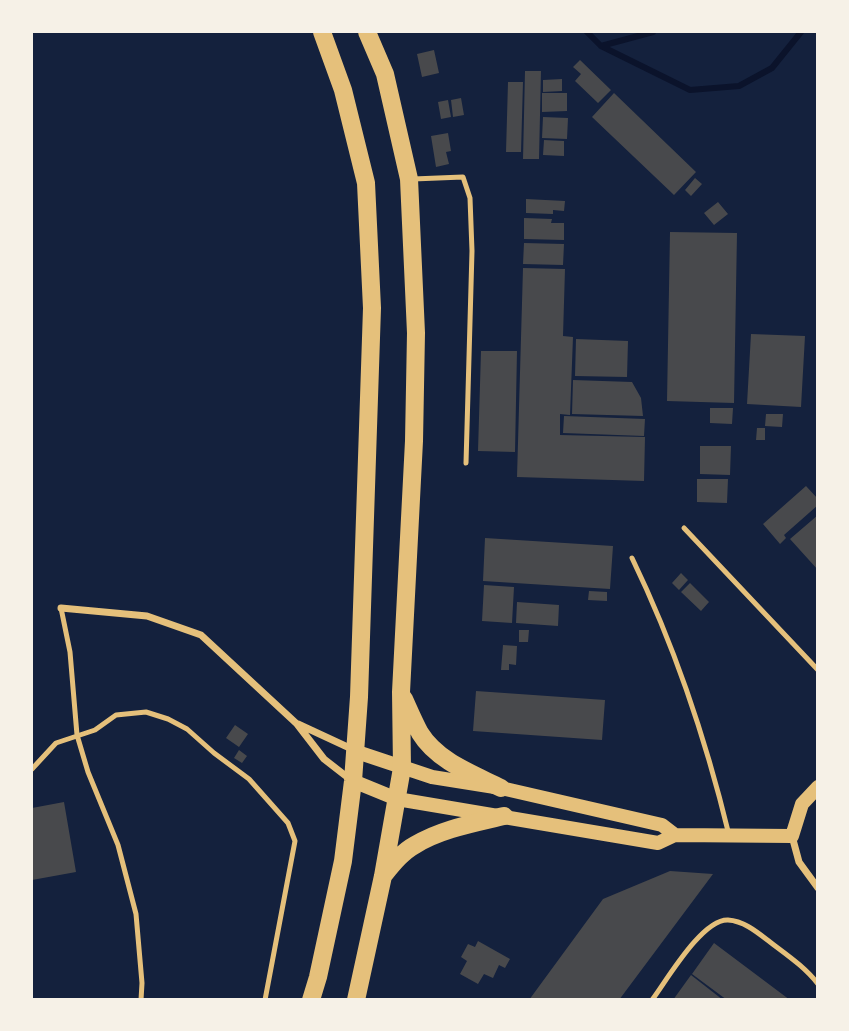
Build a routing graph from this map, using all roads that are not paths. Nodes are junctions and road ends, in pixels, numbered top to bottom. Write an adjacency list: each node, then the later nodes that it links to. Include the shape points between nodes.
1 (322, 32): 12 (highway, via 343,90 366,183 372,308)
2 (371, 37): 3 (highway, via 385,74)
3 (409, 179): 4 (lane, via 463,177 470,198); 9 (highway, via 416,333)
4 (466, 463)
5 (684, 528): 8 (lane)
6 (632, 558): 21 (lane, via 686,687)
7 (61, 608): 10 (street, via 146,616 201,635); 11 (lane)
8 (817, 670)
9 (401, 692): 13 (highway); 17 (highway, via 422,736 437,751)
10 (297, 724): 12 (street); 15 (street, via 324,759)
11 (77, 735): 14 (lane, via 55,743); 26 (lane, via 118,845 136,914); 27 (lane, via 95,730 116,715 146,712 168,719 249,779 288,824 295,841)
12 (354, 751): 13 (main road); 15 (highway)
13 (402, 768): 17 (main road, via 432,778); 18 (highway)
14 (32, 769)
15 (353, 781): 18 (main road); 28 (highway, via 344,861)
16 (817, 787): 22 (main road, via 802,804)
17 (501, 788): 20 (main road, via 662,825)
18 (397, 800): 19 (main road); 23 (highway)
19 (504, 816): 20 (main road, via 658,843); 23 (highway, via 415,845)
20 (675, 835): 21 (main road)
21 (729, 835): 22 (main road)
22 (792, 836): 24 (street, via 799,862)
23 (383, 876): 29 (highway)
24 (817, 888)
25 (817, 984): 30 (lane, via 807,970 747,925 728,920 715,922 695,940)
26 (141, 999)
27 (265, 999)
28 (311, 999)
29 (356, 999)
30 (652, 999)

